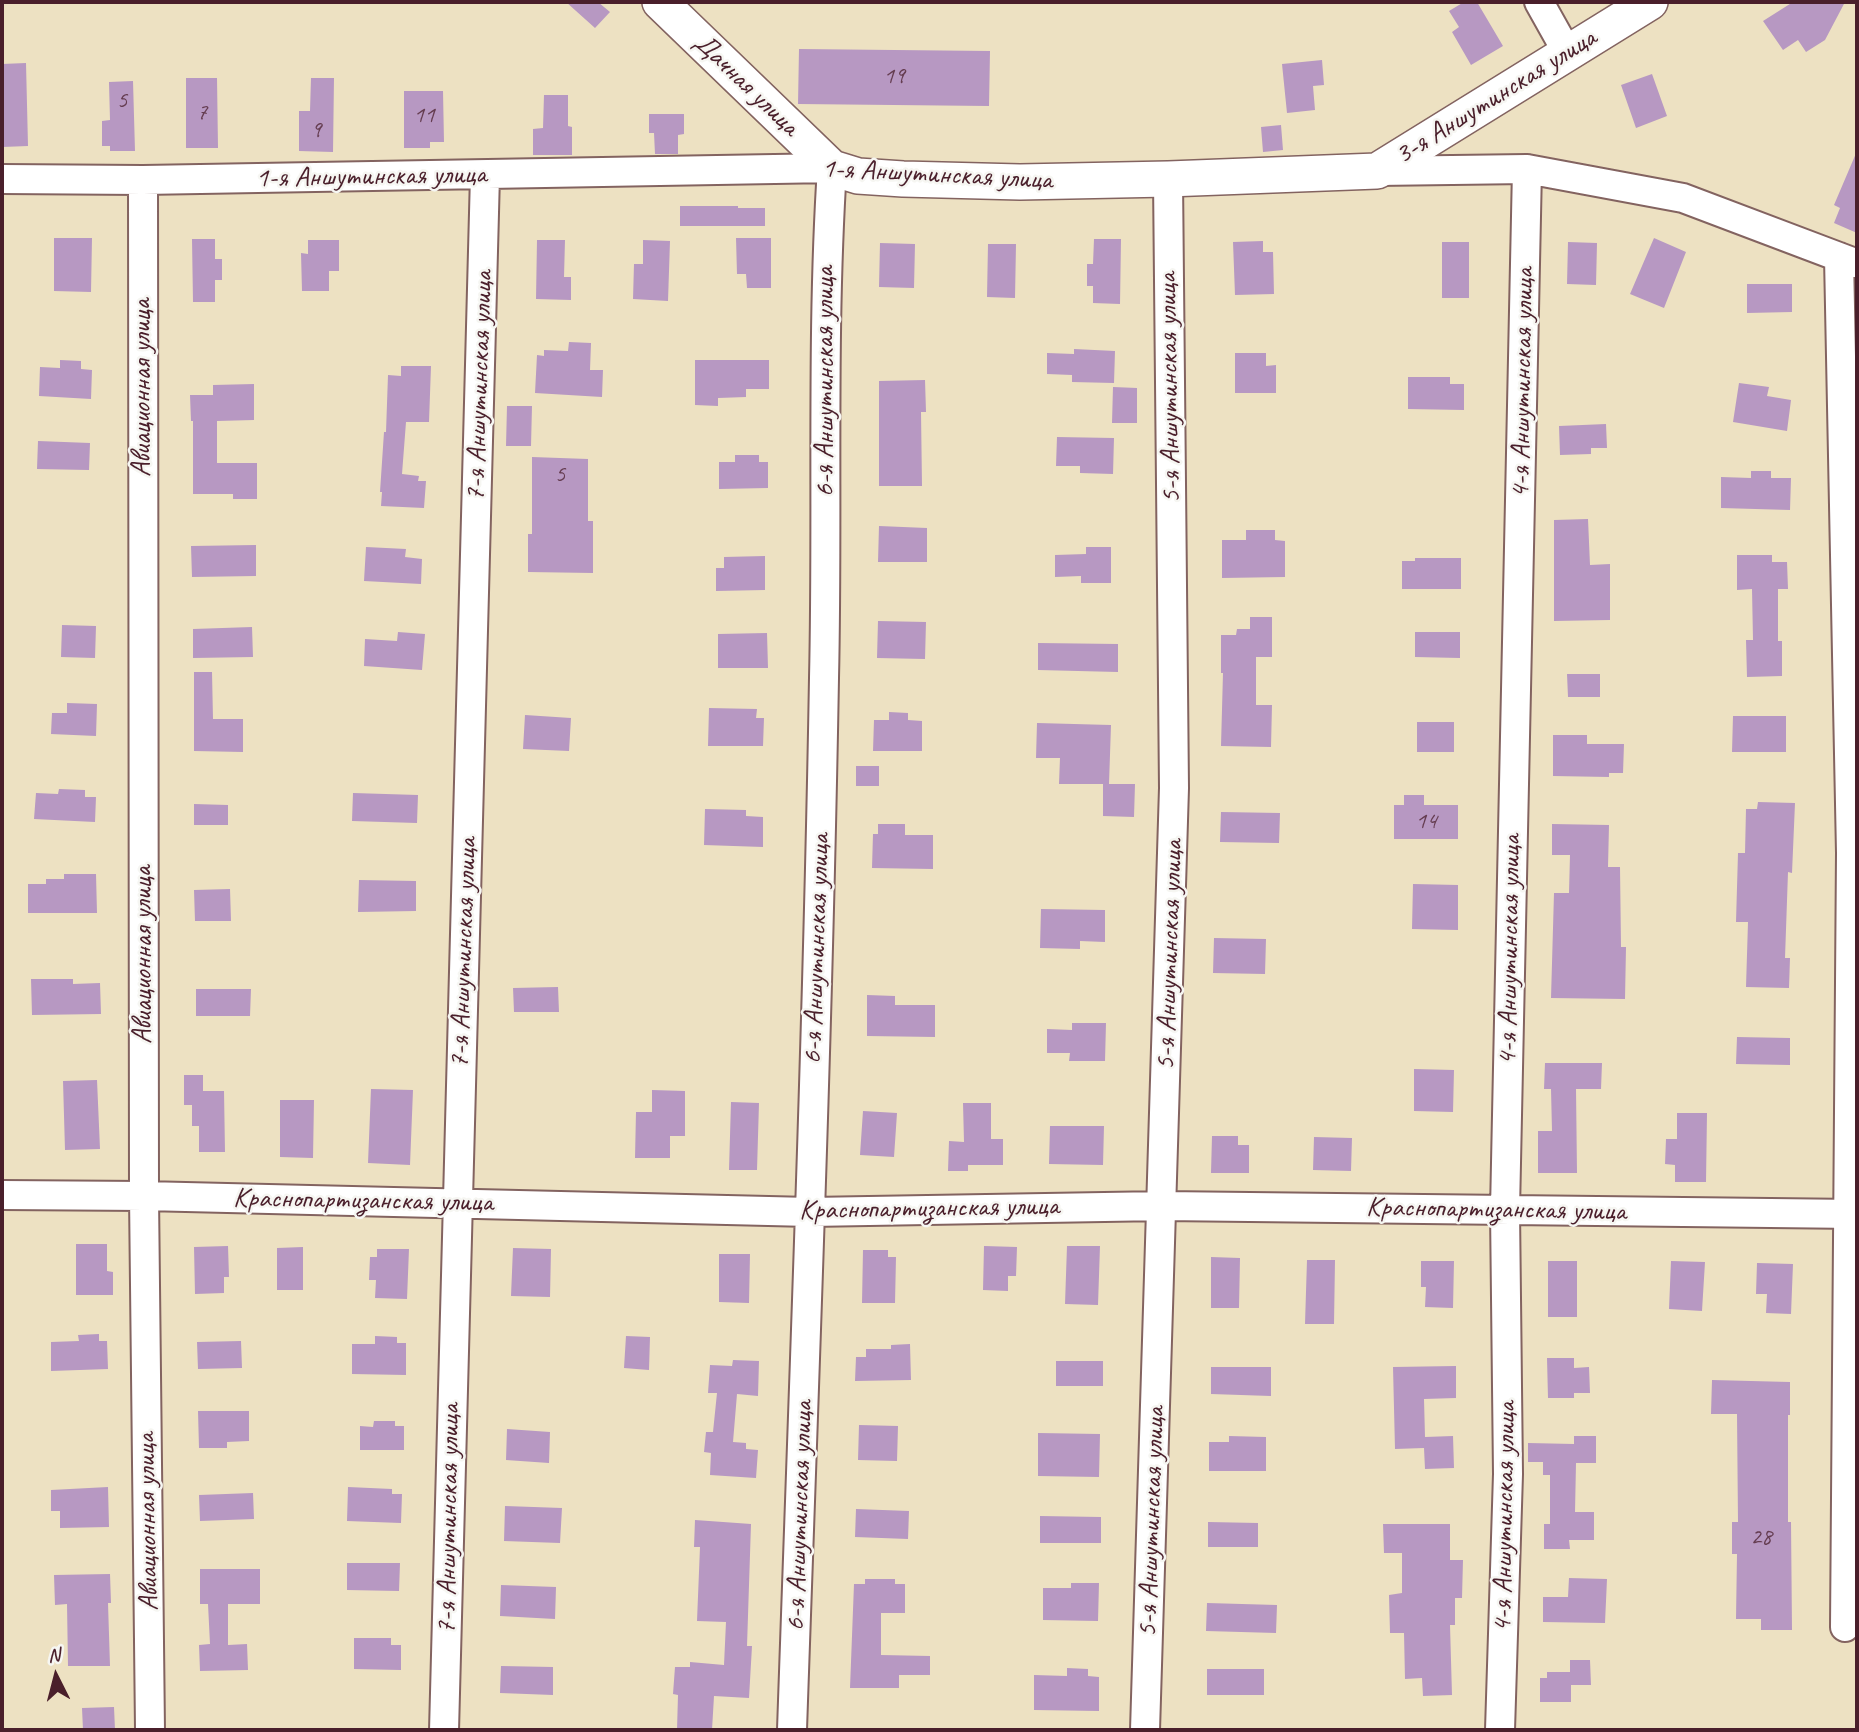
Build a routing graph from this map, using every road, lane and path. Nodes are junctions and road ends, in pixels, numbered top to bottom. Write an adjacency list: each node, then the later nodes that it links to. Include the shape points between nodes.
1 (660, 2): 5 (street, Дачная улица)
2 (1539, 2): 4 (street)
3 (1650, 2): 4 (street, 3-я Аншутинская улица)
4 (1567, 52): 7 (street, 3-я Аншутинская улица)
5 (832, 168): 8 (street, 1-я Аншутинская улица); 10 (street, 1-я Аншутинская улица, via 858,176 903,179); 18 (street, 6-я Аншутинская улица, via 826,254 824,676)
6 (1527, 169): 7 (street, 1-я Аншутинская улица); 12 (street, 1-я Аншутинская улица, via 1683,198); 17 (street, 4-я Аншутинская улица)
7 (1377, 171): 10 (street, 1-я Аншутинская улица)
8 (485, 175): 11 (street, 1-я Аншутинская улица); 15 (street, 7-я Аншутинская улица)
9 (2, 179): 11 (street, 1-я Аншутинская улица)
10 (1168, 179): 16 (street, 5-я Аншутинская улица, via 1174,788)
11 (143, 180): 14 (street, Авиационная улица)
12 (1848, 260): 19 (street)
13 (2, 1195): 14 (street, Краснопартизанская улица)
14 (144, 1196): 15 (street, Краснопартизанская улица); 21 (street, Авиационная улица)
15 (457, 1203): 18 (street, Краснопартизанская улица); 22 (street, 7-я Аншутинская улица)
16 (1163, 1206): 17 (street, Краснопартизанская улица); 18 (street, Краснопартизанская улица); 24 (street, 5-я Аншутинская улица)
17 (1504, 1210): 19 (street, Краснопартизанская улица); 25 (street, 4-я Аншутинская улица, via 1508,1474)
18 (810, 1212): 23 (street, 6-я Аншутинская улица)
19 (1853, 1214): 20 (street)
20 (1845, 1627)
21 (150, 1730)
22 (444, 1730)
23 (792, 1730)
24 (1145, 1730)
25 (1500, 1730)

